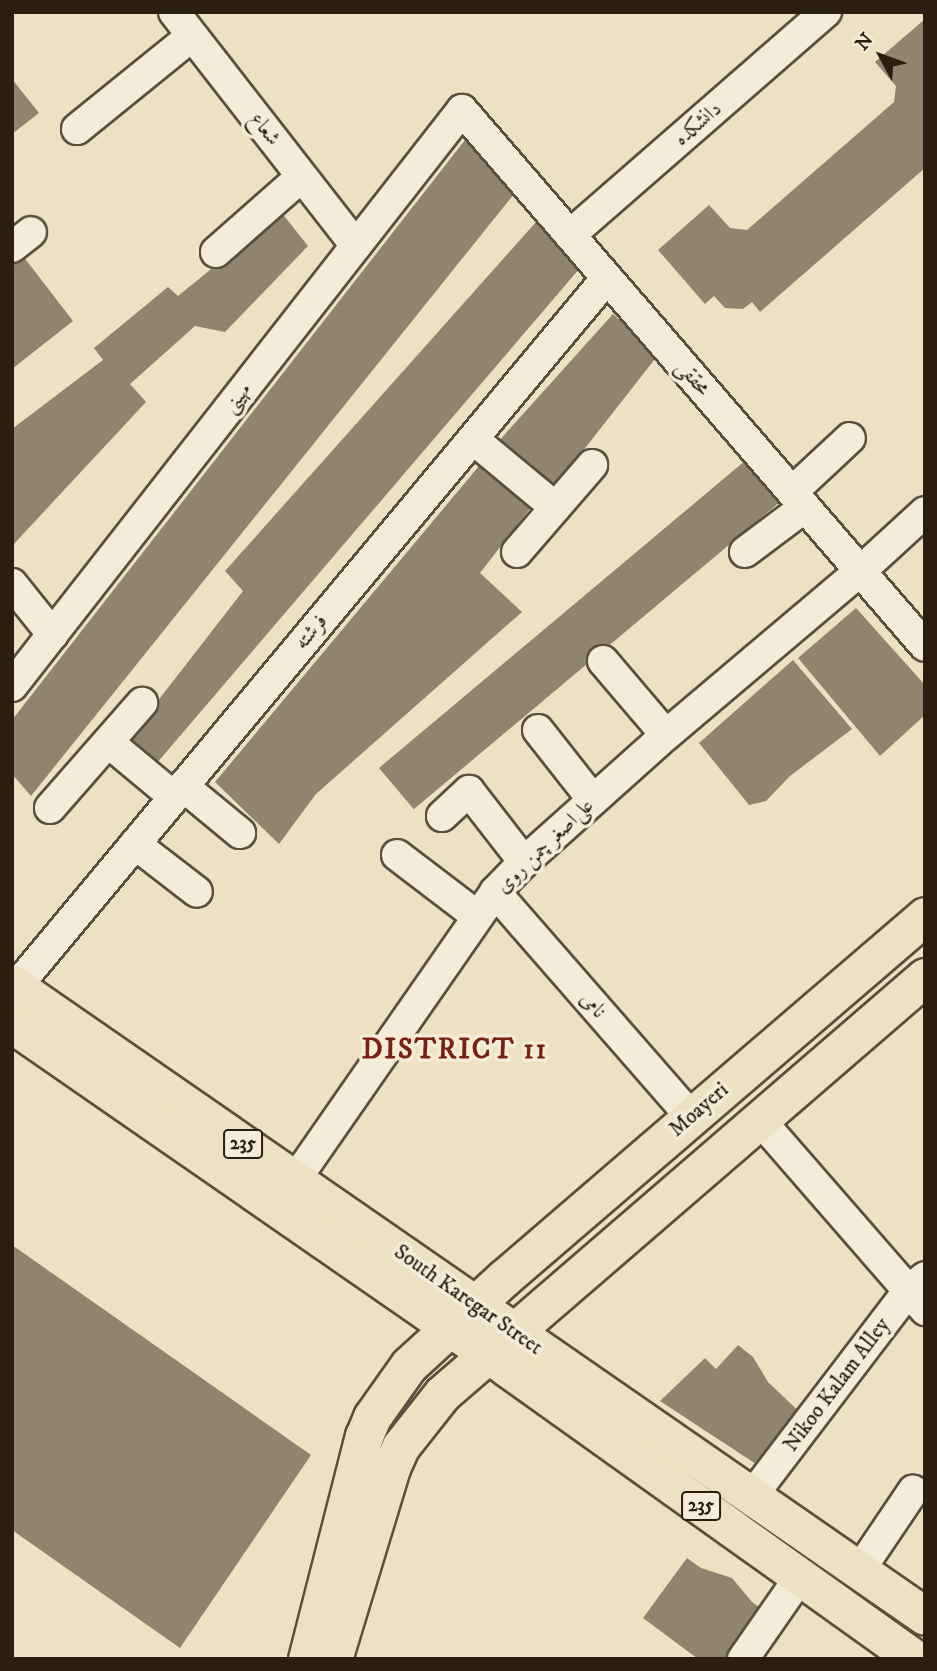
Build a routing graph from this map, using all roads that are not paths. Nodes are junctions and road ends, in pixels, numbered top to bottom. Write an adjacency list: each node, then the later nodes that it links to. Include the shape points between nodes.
1 (174, 12): 3 (street, شعاع)
2 (826, 12): 7 (street, دانشکده)
3 (192, 36): 5 (street); 6 (street, شعاع)
4 (462, 110): 7 (street, محققی); 8 (street, مهینی)
5 (77, 129)
6 (301, 177): 8 (street, شعاع); 9 (street)
7 (570, 236): 10 (street, محققی)
8 (356, 246): 21 (street, مهینی)
9 (216, 252)
10 (607, 278): 12 (street, فرشته); 14 (street, محققی)
11 (850, 438): 14 (street)
12 (473, 439): 15 (street); 29 (street, فرشته)
13 (592, 465): 15 (street)
14 (798, 500): 18 (street); 19 (street, محققی)
15 (555, 507): 17 (street)
16 (925, 512): 19 (street, علی‌اصغر چمن روی)
17 (517, 552)
18 (745, 552)
19 (862, 569): 22 (street, محققی); 27 (street, علی‌اصغر چمن روی)
20 (12, 584): 21 (street)
21 (52, 635): 24 (street, مهینی)
22 (925, 646)
23 (603, 661): 27 (street)
24 (12, 686)
25 (142, 703): 28 (street)
26 (538, 730): 30 (street)
27 (666, 735): 30 (street, علی‌اصغر چمن روی)
28 (108, 743): 29 (street); 31 (street)
29 (179, 792): 33 (street); 34 (street, فرشته)
30 (593, 800): 36 (street, علی‌اصغر چمن روی)
31 (50, 808)
32 (442, 816): 36 (street, via 469,791)
33 (240, 833)
34 (135, 844): 37 (street); 42 (street, فرشته)
35 (397, 855): 39 (street)
36 (524, 862): 38 (street, علی‌اصغر چمن روی)
37 (197, 892)
38 (495, 892): 39 (street, علی‌اصغر چمن روی); 44 (street, نامی)
39 (477, 916): 46 (street, علی‌اصغر چمن روی)
40 (925, 916): 44 (main road, Moayeri)
41 (925, 977): 45 (main road)
42 (14, 986): 46 (main road, South Karegar Street / 235)
43 (12, 1024): 48 (main road, South Karegar Street / 235)
44 (691, 1117): 48 (main road, Moayeri)
45 (760, 1120): 47 (street); 48 (main road)
46 (295, 1180): 48 (main road, South Karegar Street / 235)
47 (919, 1292): 50 (street, Nikoo Kalam Alley)
48 (481, 1330): 50 (main road, South Karegar Street / 235); 52 (main road, South Karegar Street / 235); 54 (main road, via 410,1366 372,1418); 55 (main road, via 442,1394 401,1446 391,1468)
49 (913, 1491): 51 (street)
50 (752, 1496): 51 (main road, South Karegar Street / 235)
51 (859, 1571): 53 (main road, South Karegar Street / 235)
52 (800, 1577): 56 (street); 57 (main road, South Karegar Street / 235)
53 (925, 1616)
54 (307, 1659)
55 (333, 1659)
56 (743, 1659)
57 (915, 1659)

